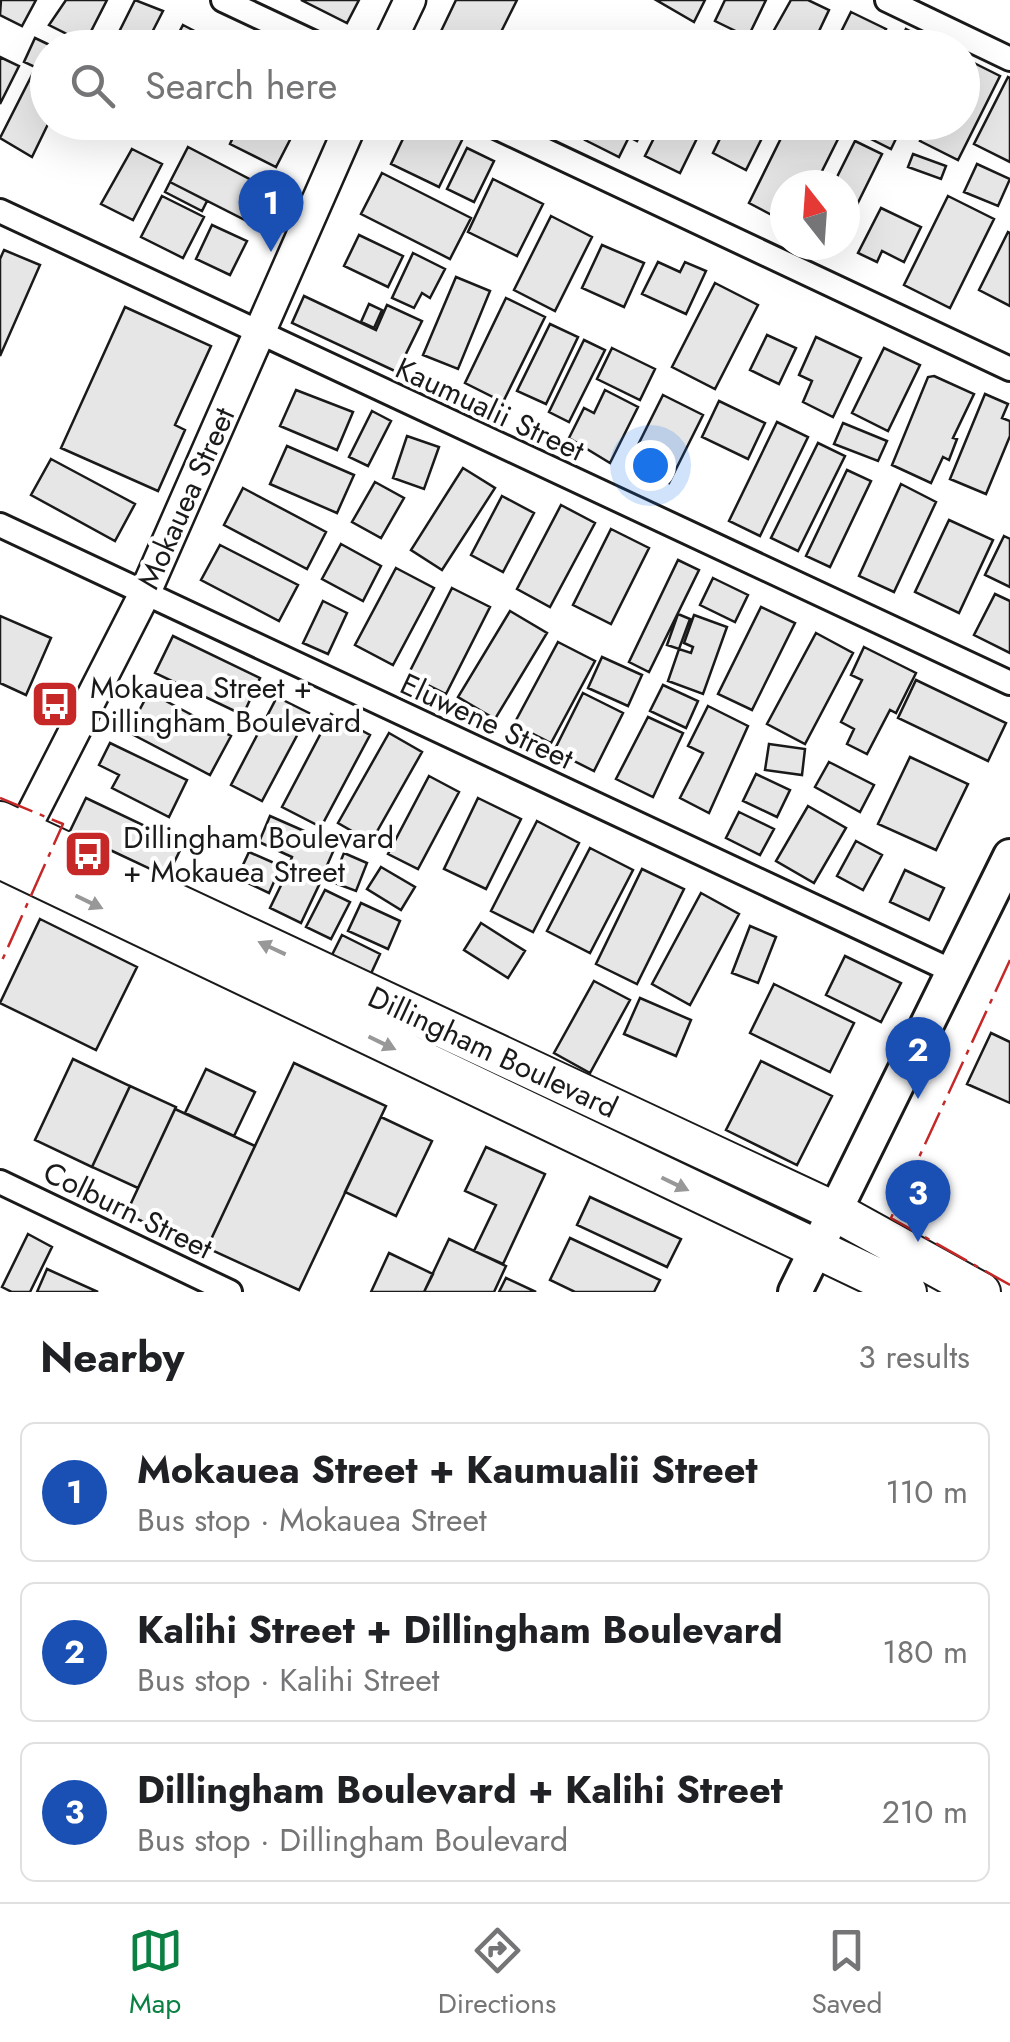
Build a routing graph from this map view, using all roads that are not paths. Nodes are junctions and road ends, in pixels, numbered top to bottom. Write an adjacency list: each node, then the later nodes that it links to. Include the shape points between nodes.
1 (223, 0): 4 (street)
2 (410, 0): 5 (street)
3 (887, 0): 6 (street)
4 (286, 30)
5 (396, 30)
6 (950, 30)
7 (980, 45): 8 (street)
8 (1010, 59)
9 (344, 140): 12 (street, Mokauea Street)
10 (523, 140): 13 (street)
11 (0, 211): 12 (street, Kaumualii Street)
12 (258, 335): 15 (street, Mokauea Street); 16 (street, Kaumualii Street)
13 (1010, 369)
14 (0, 525): 15 (street, Eluwene Street)
15 (144, 595): 17 (street, Mokauea Street); 19 (street, Eluwene Street)
16 (1010, 683)
17 (5, 847): 21 (main road, Dillingham Boulevard, one-way to 17); 22 (main road, Dillingham Boulevard, one-way to 22)
18 (1010, 856): 19 (main road)
19 (950, 970): 21 (main road)
20 (0, 1182): 23 (street, Colburn Street)
21 (836, 1212): 22 (main road); 26 (main road, Dillingham Boulevard)
22 (814, 1250): 24 (main road); 25 (main road, Dillingham Boulevard)
23 (230, 1292)
24 (794, 1292)
25 (908, 1292)
26 (981, 1292)

